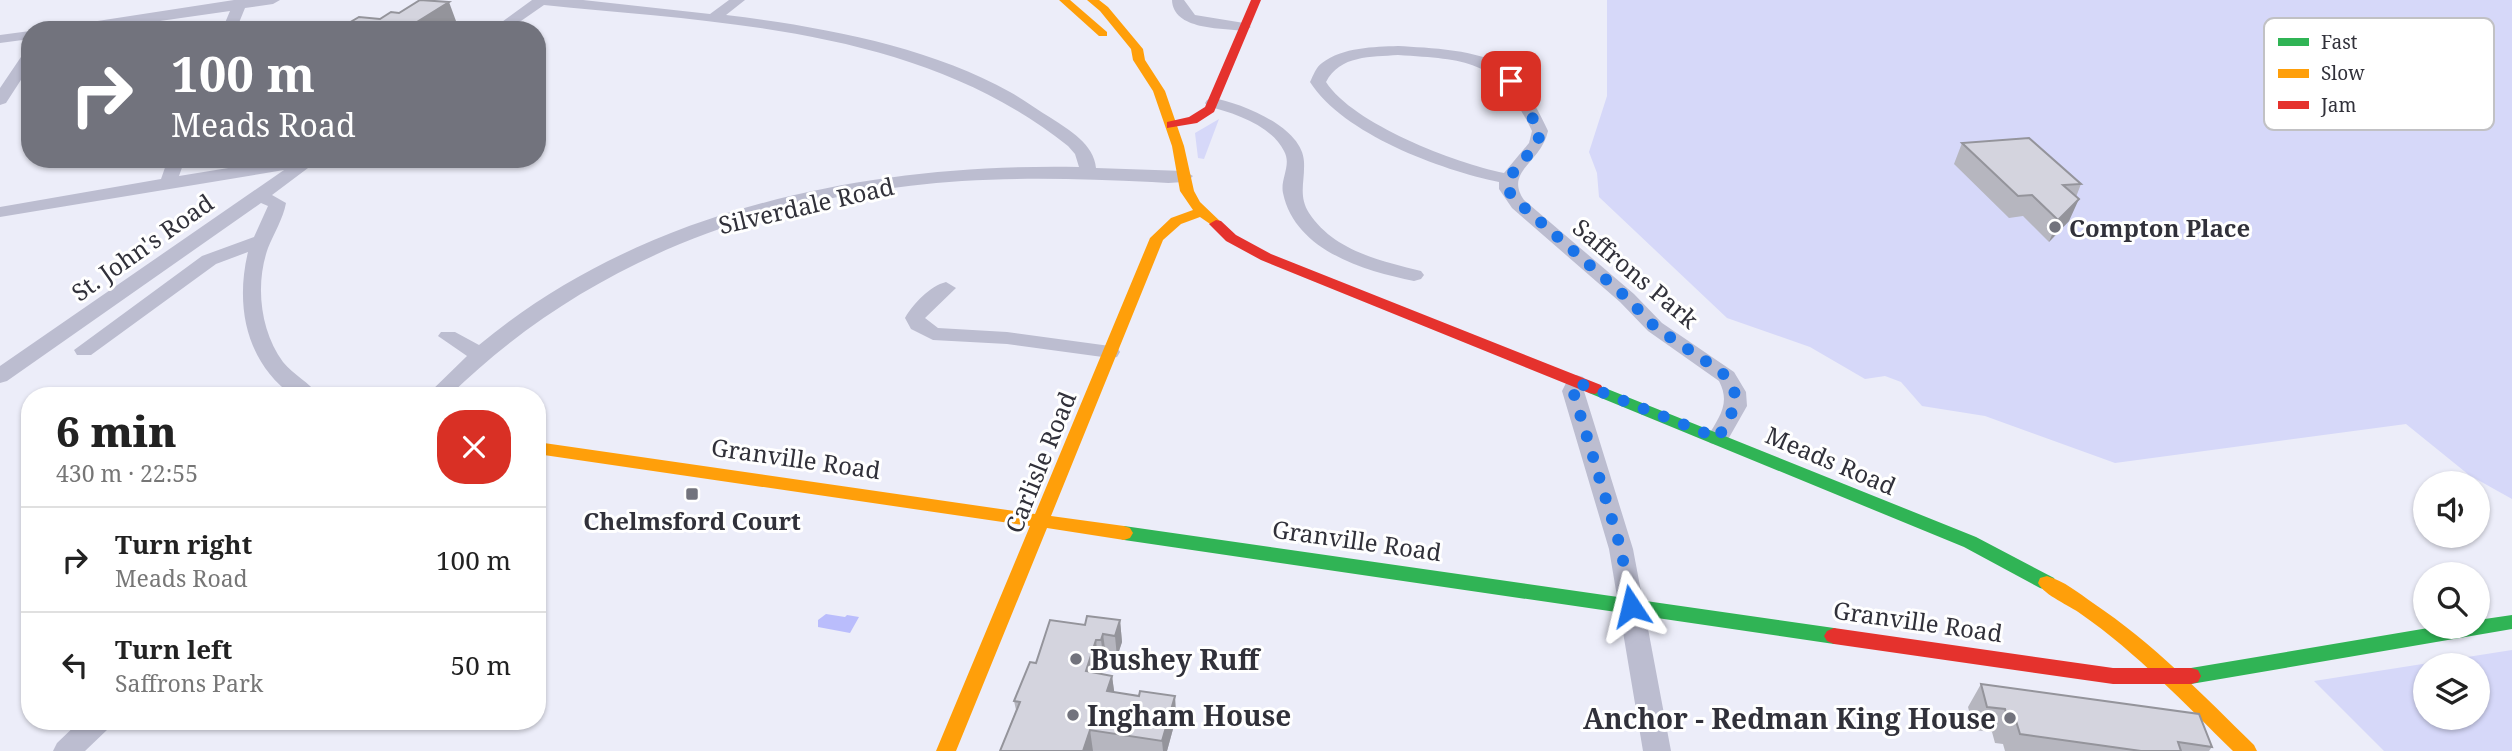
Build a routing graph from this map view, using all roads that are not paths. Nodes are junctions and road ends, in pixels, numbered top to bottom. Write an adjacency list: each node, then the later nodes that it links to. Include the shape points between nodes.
1 (273, 0): 7 (street)
2 (541, 0): 9 (street); 12 (street)
3 (738, 0): 9 (street)
4 (1064, 0): 16 (street, Meads Road, via 1120,52)
5 (1093, 0): 16 (street, Meads Road, via 1137,50)
6 (1256, 0): 13 (street)
7 (240, 2): 10 (street); 11 (street)
8 (1178, 2): 13 (street, via 1191,19)
9 (712, 19): 24 (street, via 894,51 970,78 1004,94 1081,148 1088,160)
10 (121, 21)
11 (233, 21)
12 (511, 21)
13 (1244, 27): 19 (street)
14 (21, 36): 15 (street)
15 (0, 39)
16 (1139, 60): 20 (street, Meads Road, via 1159,91)
17 (21, 68): 18 (street)
18 (0, 100)
19 (1213, 103): 20 (street, via 1201,116); 32 (street, via 1248,112 1289,144 1294,154 1292,191 1297,207 1330,244 1365,265)
20 (1171, 125): 25 (street, Meads Road)
21 (174, 168): 27 (street)
22 (259, 168): 27 (street)
23 (300, 168): 28 (street, St. John's Road)
24 (1087, 173): 25 (street, Silverdale Road); 37 (street, Silverdale Road, via 905,183 740,216 661,245 597,276 553,300)
25 (1184, 176): 30 (street, Meads Road)
26 (1508, 179): 26 (street, via 1450,165 1391,136 1325,93 1318,82 1321,72 1340,58 1373,51 1454,56 1492,66 1511,81 1540,131 1537,144); 42 (street, Saffrons Park, via 1508,189 1518,204 1655,327 1727,377 1736,406)
27 (168, 183): 29 (street)
28 (259, 196): 31 (street, via 277,203); 38 (street, St. John's Road)
29 (0, 212)
30 (1200, 212): 36 (street, Carlisle Road, via 1176,221 1157,238); 39 (street, Meads Road, via 1231,238 1266,257)
31 (262, 241): 35 (street, via 209,260); 40 (street, via 249,282 250,309 259,338 280,371)
32 (1413, 275)
33 (946, 288): 36 (street, via 915,318 933,334 1020,339)
34 (448, 336): 37 (street)
35 (84, 350)
36 (1110, 352): 44 (street, Carlisle Road)
37 (479, 354): 41 (street, Silverdale Road)
38 (0, 376)
39 (1576, 382): 42 (street, Meads Road); 45 (street, via 1573,391 1621,549)
40 (298, 387)
41 (445, 387)
42 (1718, 438): 47 (street, Meads Road, via 1970,542 2065,593)
43 (546, 448): 44 (street, Granville Road)
44 (1041, 519): 45 (street, Granville Road); 50 (street, Carlisle Road)
45 (1631, 606): 47 (street, Granville Road, via 2113,676); 51 (street)
46 (2512, 622): 47 (street, Granville Road)
47 (2170, 677): 52 (street, Meads Road)
48 (89, 730): 49 (street)
49 (67, 751)
50 (946, 751)
51 (1657, 751)
52 (2247, 751)

